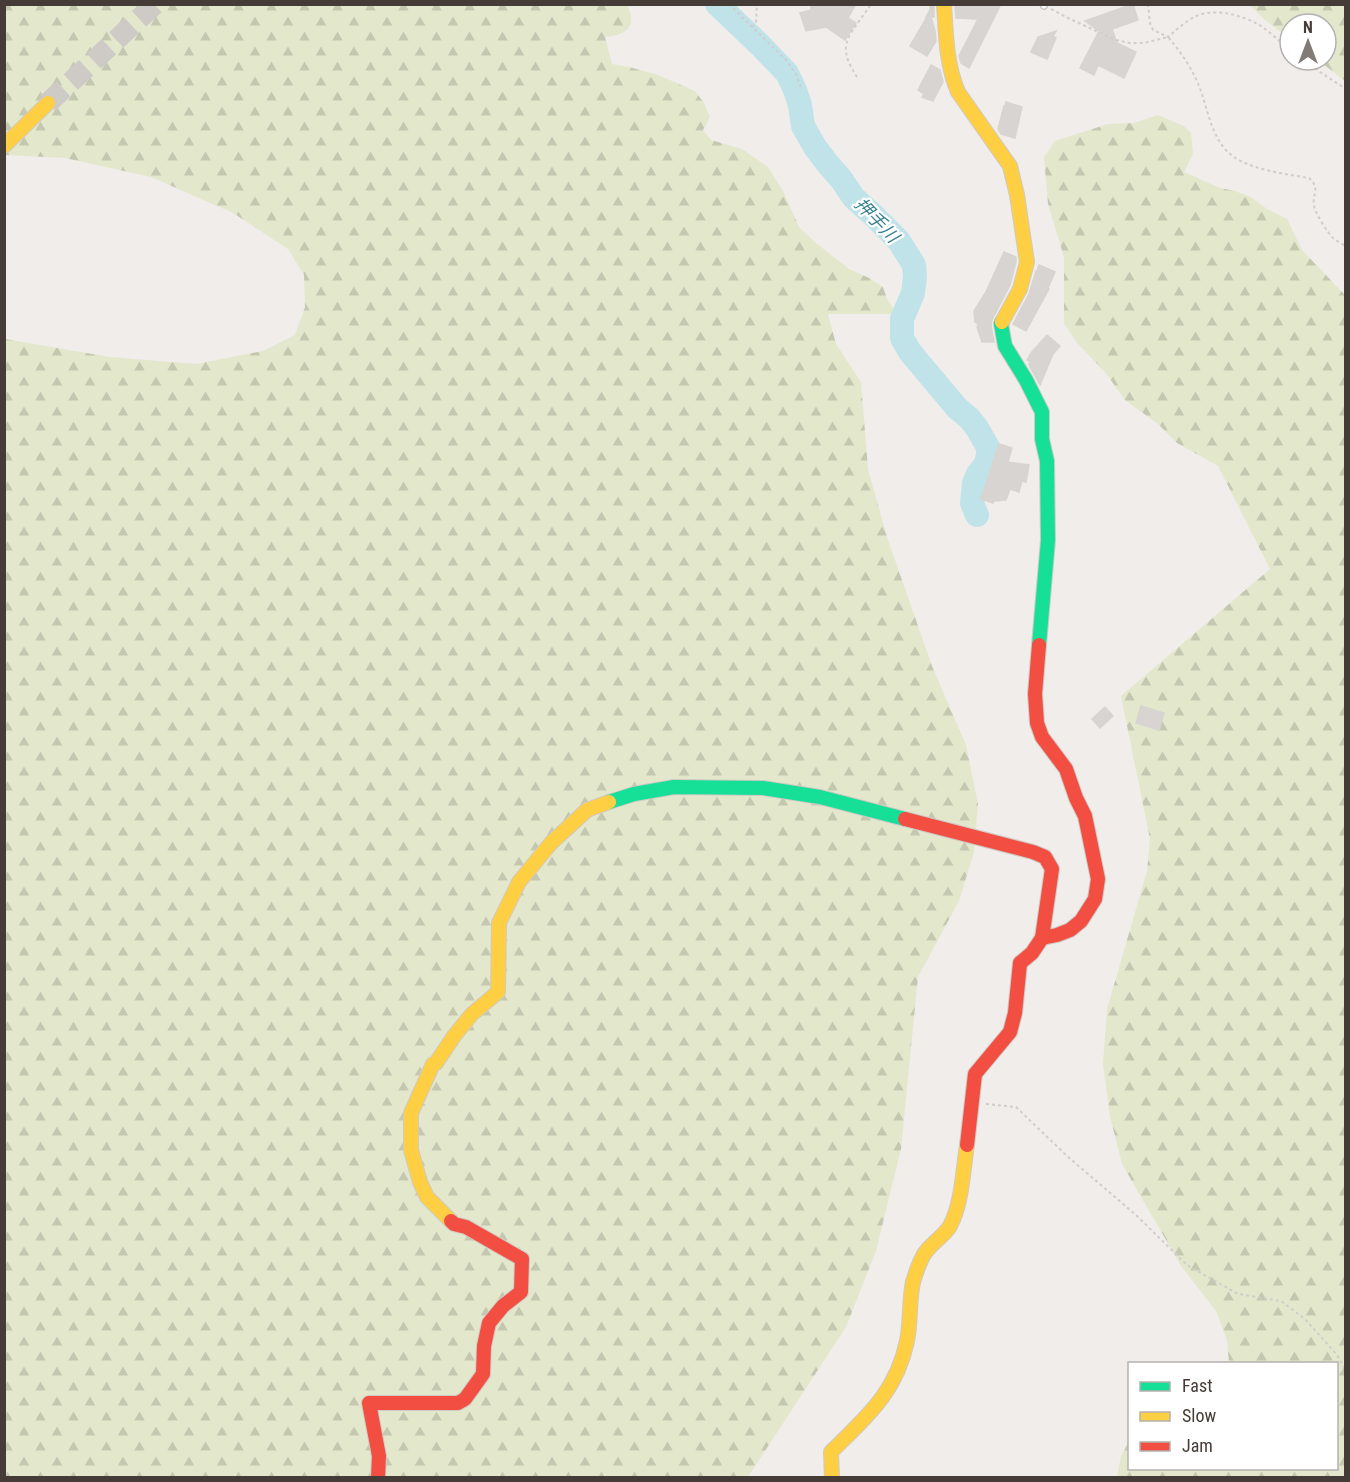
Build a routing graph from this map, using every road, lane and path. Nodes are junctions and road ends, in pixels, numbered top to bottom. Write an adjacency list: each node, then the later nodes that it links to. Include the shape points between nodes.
1 (729, 4): 7 (path)
2 (757, 4): 7 (path, via 756,23)
3 (871, 4): 11 (path, via 845,48)
4 (944, 4): 17 (main road, via 953,80 1010,166 1017,195 1027,262 1020,289 1001,324 1005,346 1042,412 1047,462 1048,540 1035,711 1042,737 1066,769 1085,816 1098,879 1095,899 1081,921 1070,930)
5 (1148, 4): 8 (path, via 1153,30)
6 (1045, 5): 8 (path, via 1116,40 1144,43)
7 (752, 27): 12 (path, via 791,66)
8 (1168, 37): 9 (path, via 1194,18 1218,12 1238,15); 16 (path, via 1197,81 1210,122 1231,155 1271,170 1309,178 1316,189 1313,207 1317,215 1332,237)
9 (1278, 40)
10 (1320, 72): 13 (path)
11 (857, 77)
12 (801, 88)
13 (1346, 89)
14 (48, 102): 15 (main road)
15 (4, 146)
16 (1346, 246)
17 (1042, 938): 18 (main road, via 1020,963 1010,1032 975,1074); 20 (main road, via 1052,869 1045,857 1033,852 820,797 764,789 674,787 634,794 587,810 551,843 519,882 499,923 498,992 472,1014 433,1064 411,1113 411,1150 427,1197 454,1224 522,1259 521,1292 489,1323 483,1374 465,1399 458,1403 369,1403 379,1456)
18 (970, 1103): 19 (path, via 1016,1107 1187,1265 1238,1294 1281,1301 1305,1319); 21 (main road, via 958,1205 943,1236 922,1257 913,1282 903,1355 875,1408 831,1452)
19 (1346, 1371)
20 (378, 1478)
21 (832, 1478)

